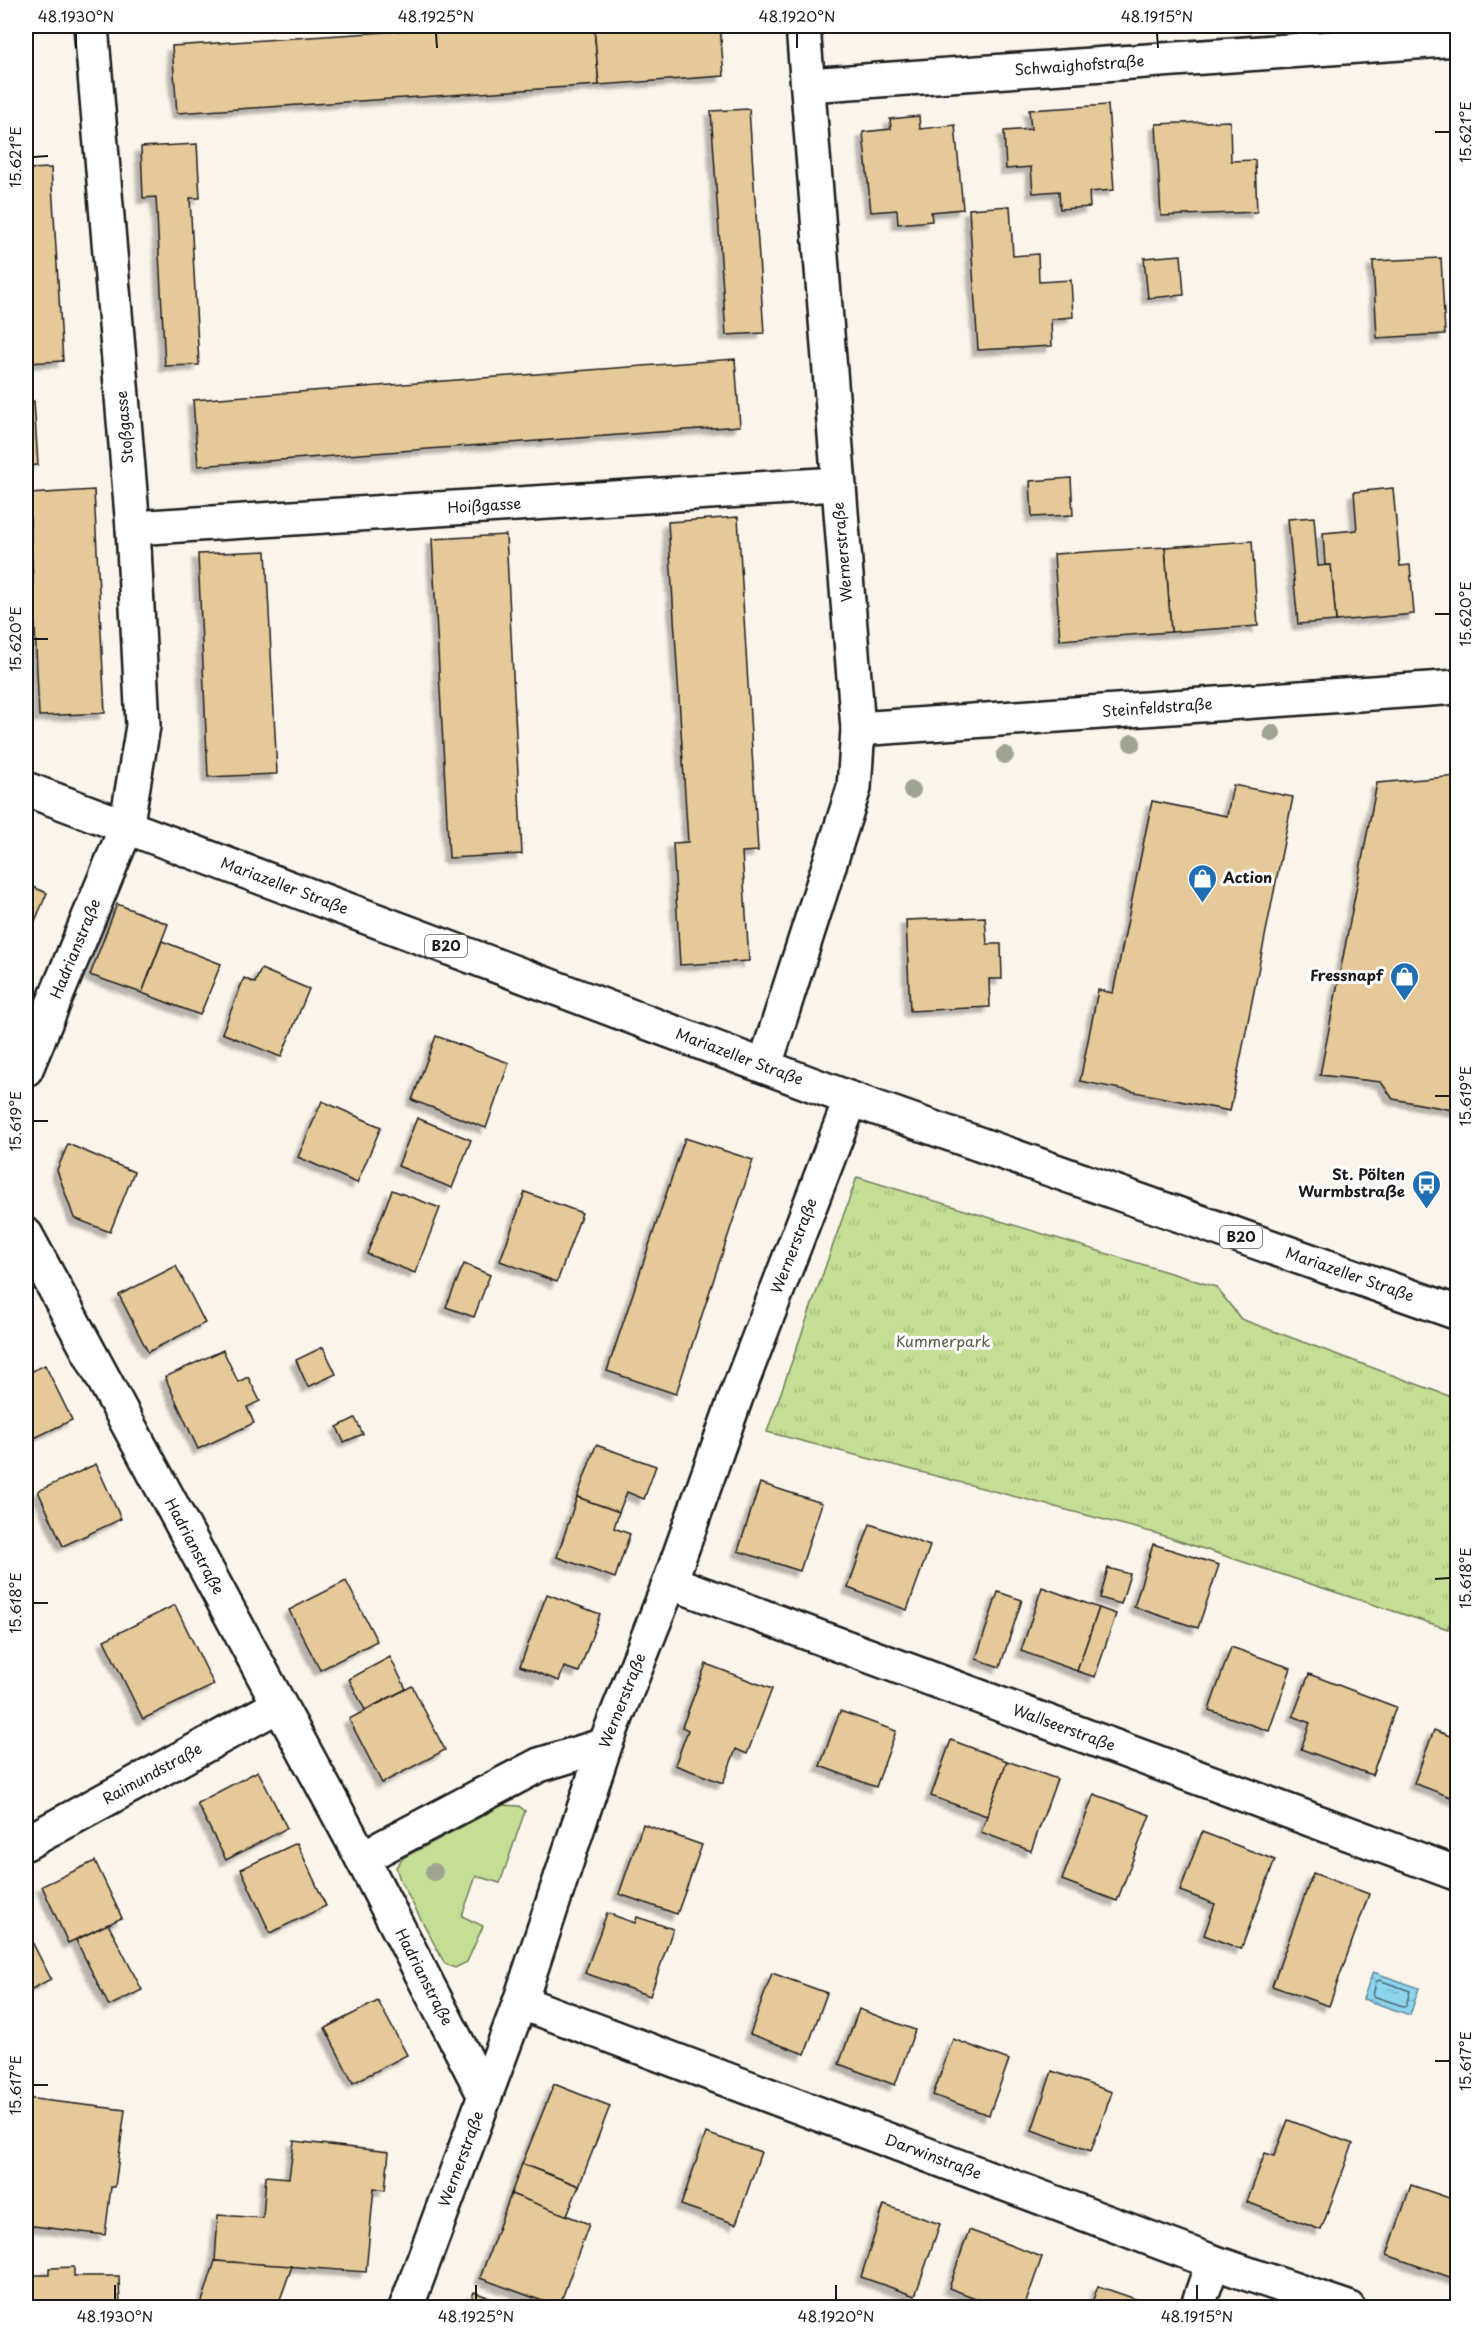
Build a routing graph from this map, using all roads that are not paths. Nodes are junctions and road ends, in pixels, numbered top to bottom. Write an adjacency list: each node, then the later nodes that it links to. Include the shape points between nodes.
1 (91, 26): 6 (street, Stoßgasse)
2 (803, 26): 4 (street, Wernerstraße)
3 (1458, 39): 4 (street, Schwaighofstraße)
4 (808, 85): 5 (street, Wernerstraße)
5 (837, 484): 6 (street, Hoißgasse); 8 (street, Wernerstraße)
6 (133, 528): 10 (street, Stoßgasse, via 143,726)
7 (1458, 687): 8 (street, Steinfeldstraße)
8 (858, 729): 11 (street, Wernerstraße, via 854,788)
9 (26, 789): 10 (street, Mariazeller Straße / B20)
10 (126, 828): 11 (street, Mariazeller Straße / B20); 12 (street, Hadrianstraße)
11 (765, 1065): 13 (street, Mariazeller Straße / B20)
12 (26, 1069)
13 (851, 1099): 15 (street, Mariazeller Straße / B20); 16 (street, Wernerstraße, via 736,1396)
14 (26, 1234): 17 (street, Hadrianstraße)
15 (1458, 1313)
16 (670, 1582): 18 (street, Wernerstraße); 21 (street, Wallseerstraße)
17 (279, 1705): 19 (street, Raimundstraße); 20 (street, Hadrianstraße)
18 (605, 1744): 20 (street, via 539,1766); 22 (street, Wernerstraße)
19 (26, 1843)
20 (362, 1858): 23 (street, Hadrianstraße)
21 (1458, 1874)
22 (520, 2002): 23 (street, Wernerstraße); 24 (street, Darwinstraße)
23 (484, 2096): 25 (street, Wernerstraße)
24 (1213, 2262): 26 (street); 27 (street, Darwinstraße)
25 (406, 2307)
26 (1197, 2307)
27 (1348, 2307)

